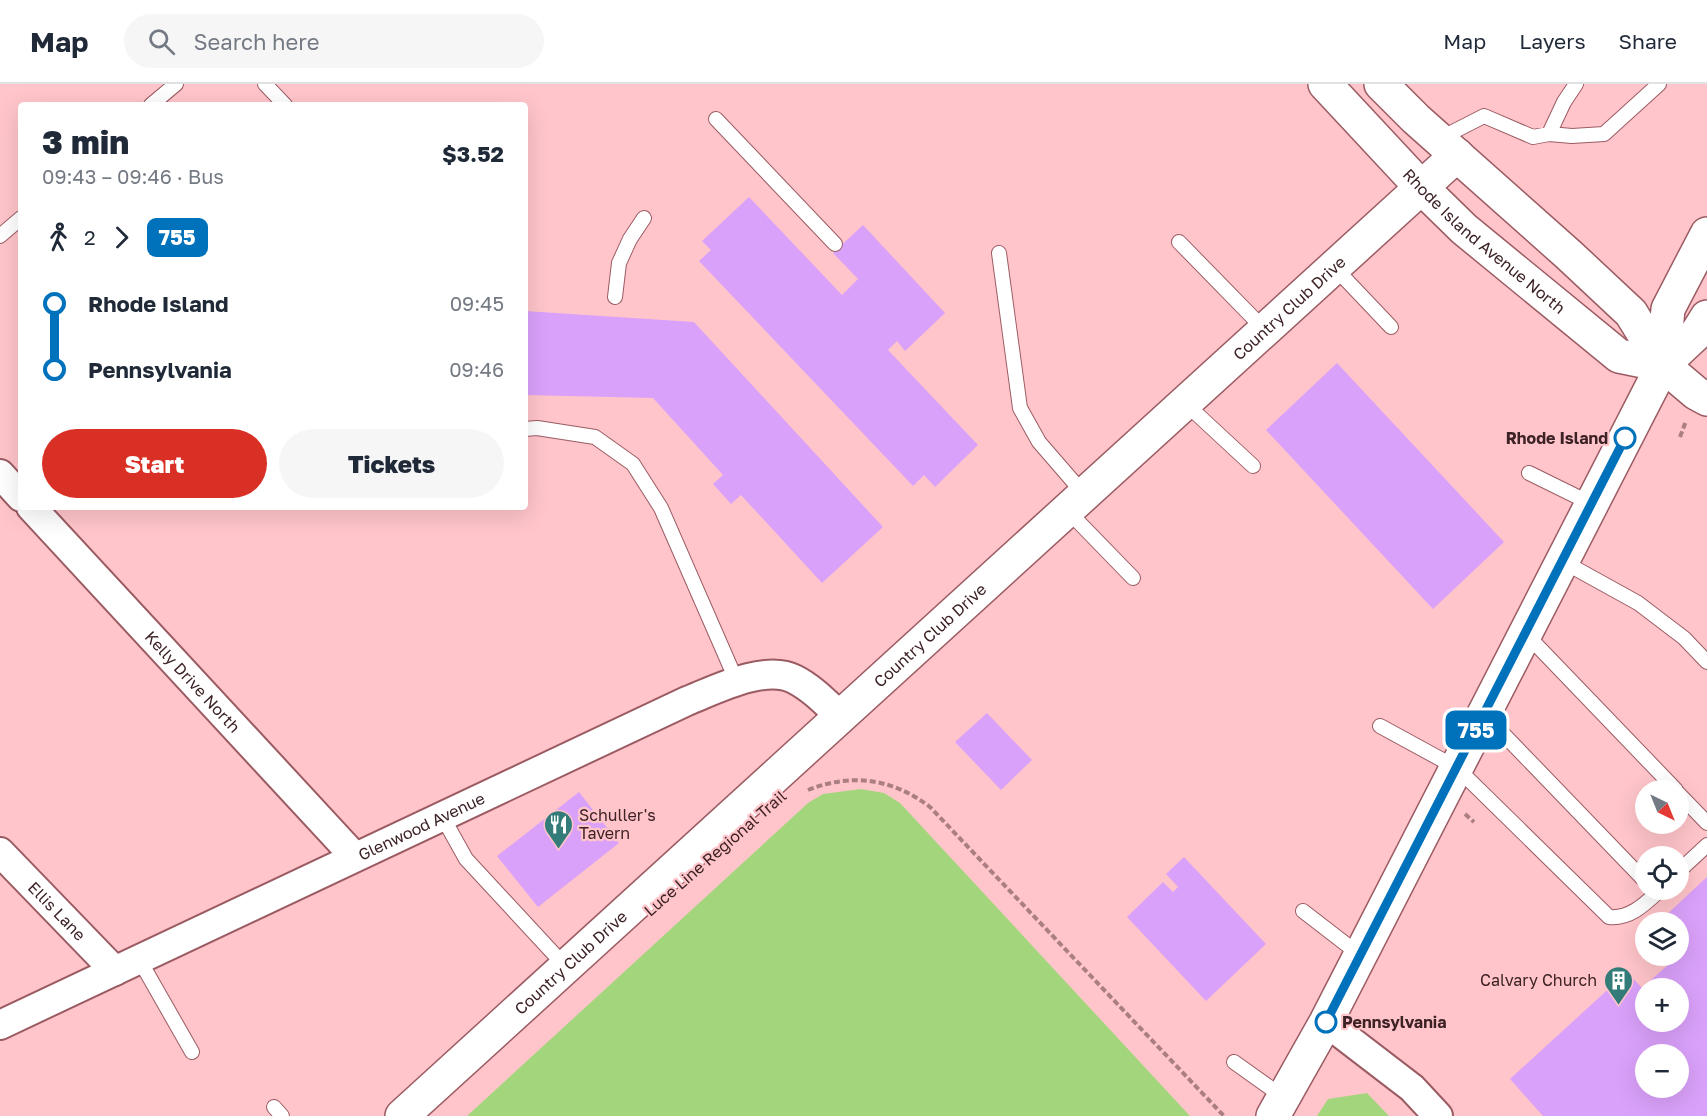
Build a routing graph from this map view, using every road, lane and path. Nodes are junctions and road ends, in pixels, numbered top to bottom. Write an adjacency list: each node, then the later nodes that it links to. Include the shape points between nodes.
1 (176, 84): 7 (lane)
2 (265, 84): 8 (lane)
3 (1325, 84): 12 (street, Rhode Island Avenue North)
4 (1381, 84): 11 (street, Rhode Island Avenue North)
5 (1576, 84): 10 (lane)
6 (1659, 84): 10 (lane, via 1604,134)
7 (155, 102)
8 (282, 102)
9 (716, 119): 18 (lane)
10 (1549, 134): 11 (lane, via 1533,137 1484,116)
11 (1448, 147): 12 (street, Country Club Drive); 25 (street, Rhode Island Avenue North, via 1631,313)
12 (1421, 187): 20 (street, Country Club Drive); 25 (street, Rhode Island Avenue North, via 1464,229 1619,356)
13 (644, 218): 21 (lane, via 619,263)
14 (18, 221): 16 (lane)
15 (1707, 234): 25 (street, via 1668,309)
16 (0, 236)
17 (1179, 242): 24 (lane)
18 (835, 244)
19 (999, 253): 33 (lane, via 1020,408)
20 (1334, 267): 23 (lane); 24 (street, Country Club Drive)
21 (615, 297)
22 (1707, 317): 25 (street, via 1697,333)
23 (1391, 327)
24 (1265, 330): 27 (street, Country Club Drive)
25 (1663, 365): 26 (street, Rhode Island Avenue North); 34 (street)
26 (1707, 399)
27 (1185, 403): 29 (lane); 33 (street, Country Club Drive)
28 (528, 429): 40 (lane, via 596,437 633,464 661,508)
29 (1253, 466)
30 (1529, 473): 34 (lane)
31 (0, 474): 32 (street)
32 (18, 494)
33 (1076, 502): 37 (lane); 42 (street, Country Club Drive)
34 (1592, 504): 36 (street)
35 (34, 510): 52 (street, Kelly Drive North)
36 (1562, 561): 38 (street); 39 (lane, via 1638,603 1684,638)
37 (1133, 578)
38 (1526, 633): 41 (street); 45 (lane)
39 (1707, 662)
40 (737, 682): 42 (street, Glenwood Avenue, via 760,675 786,676 812,691); 48 (street, Glenwood Avenue, via 687,700)
41 (1484, 714): 44 (street); 54 (lane)
42 (841, 717): 59 (street, Country Club Drive)
43 (1380, 726): 44 (lane)
44 (1456, 768): 55 (lane, via 1609,917 1621,918); 57 (street)
45 (1666, 780)
46 (805, 792): 66 (path, Luce Line Regional Trail, via 842,781 872,781 896,786 916,796)
47 (1689, 804): 49 (lane)
48 (442, 816): 52 (street, Glenwood Avenue); 59 (lane, via 466,859)
49 (1707, 823)
50 (1707, 845): 53 (lane)
51 (0, 852): 58 (street, Ellis Lane)
52 (355, 856): 58 (street, Glenwood Avenue)
53 (1689, 862)
54 (1635, 871)
55 (1648, 900)
56 (1303, 911): 57 (lane)
57 (1361, 956): 60 (street)
58 (127, 965): 61 (street, Glenwood Avenue); 62 (lane)
59 (566, 967): 65 (street, Country Club Drive)
60 (1326, 1022): 64 (street); 67 (street, via 1412,1088)
61 (0, 1025)
62 (192, 1052)
63 (1234, 1062): 64 (lane)
64 (1278, 1106)
65 (402, 1116)
66 (1224, 1116)
67 (1438, 1116)

